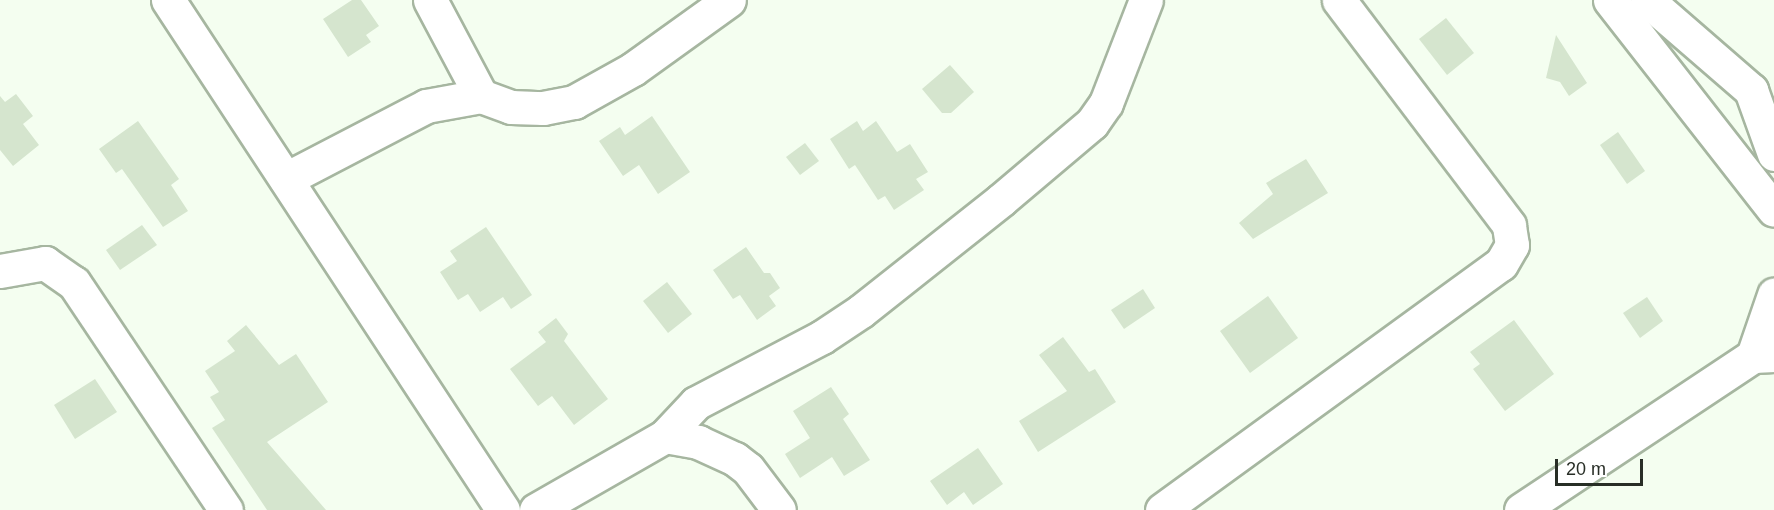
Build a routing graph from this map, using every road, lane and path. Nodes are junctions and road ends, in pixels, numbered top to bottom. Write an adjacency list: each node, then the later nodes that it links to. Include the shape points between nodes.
1 (168, 0): 11 (street)
2 (430, 0): 9 (street)
3 (729, 0): 9 (street, via 633,69 574,102 543,108 511,107)
4 (1146, 0): 16 (street, via 1106,103 1092,123 861,311 822,337 696,403)
5 (1339, 0): 21 (street, via 1509,225 1512,245 1495,270)
6 (1610, 0): 12 (street)
7 (1647, 0): 8 (street)
8 (1762, 91): 10 (street)
9 (481, 96): 11 (street, via 409,113)
10 (1774, 154)
11 (286, 179): 18 (street)
12 (1774, 210)
13 (0, 271): 17 (street, via 45,263 74,283)
14 (1774, 295): 15 (street)
15 (1763, 356): 22 (street)
16 (665, 436): 19 (street); 20 (street, via 698,442 735,459 748,469)
17 (226, 510)
18 (503, 510)
19 (536, 510)
20 (779, 510)
21 (1162, 510)
22 (1521, 510)

